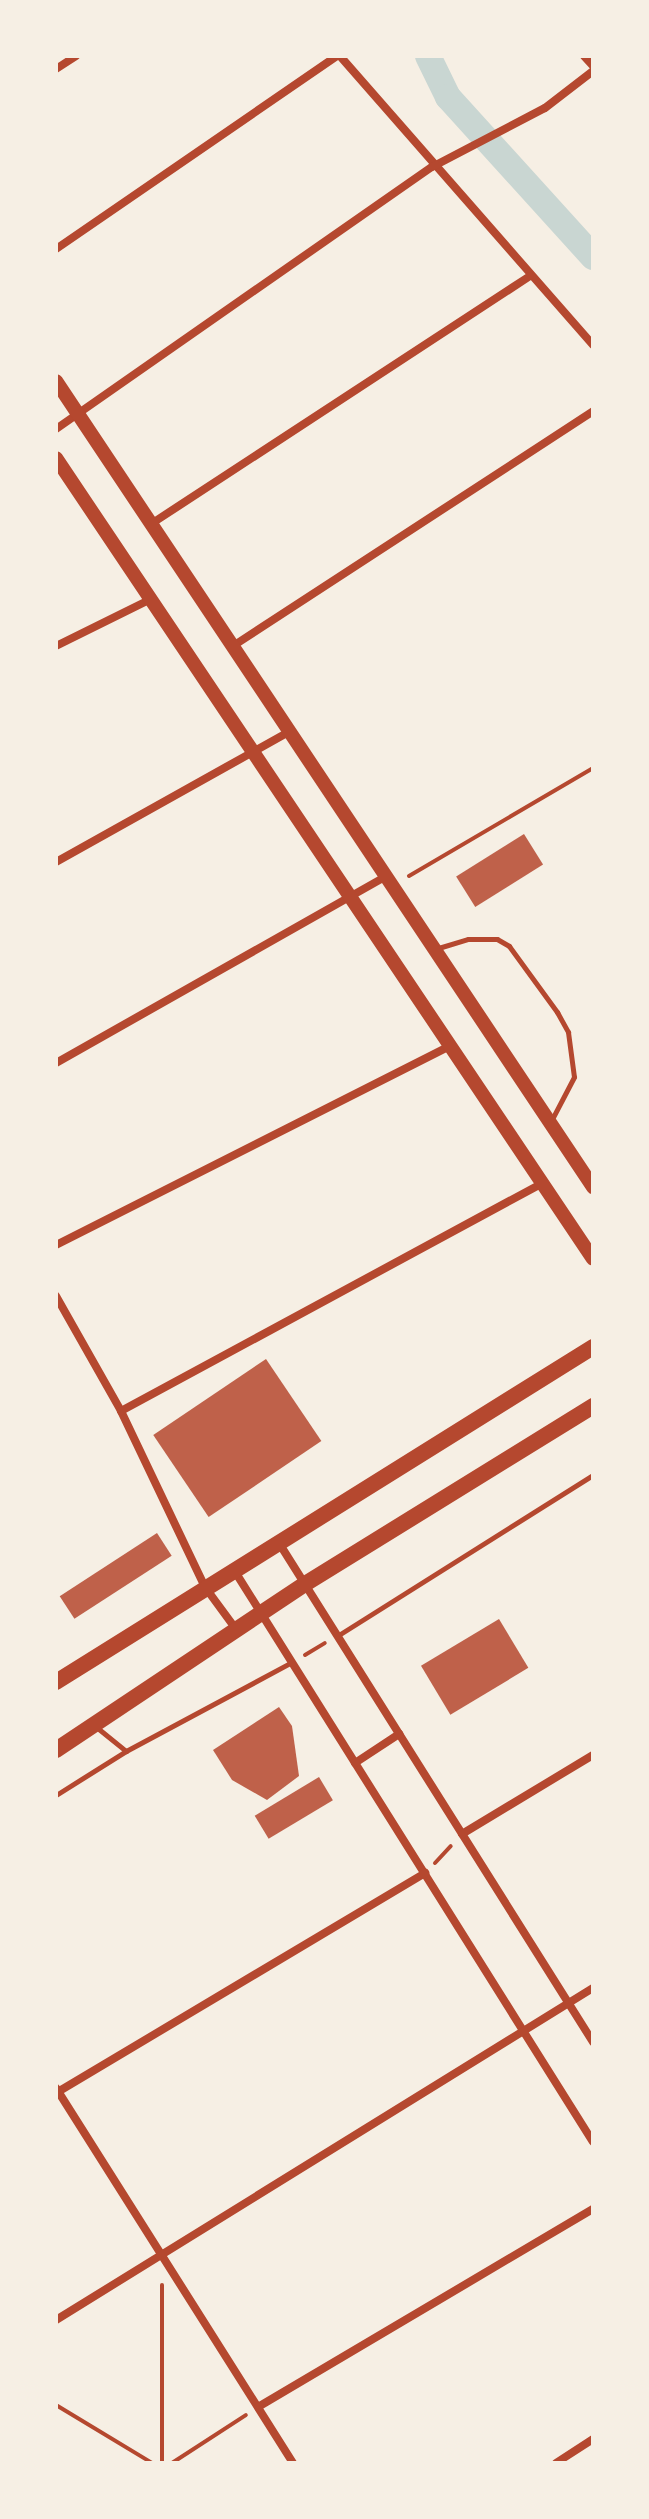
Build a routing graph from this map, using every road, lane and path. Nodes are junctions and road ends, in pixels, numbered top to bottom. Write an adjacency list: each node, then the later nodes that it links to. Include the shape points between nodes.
1 (76, 56): 4 (street)
2 (339, 56): 6 (street); 7 (street)
3 (584, 56): 5 (street)
4 (56, 69)
5 (593, 69): 6 (street, via 545,108)
6 (432, 167): 8 (street); 12 (street)
7 (56, 249)
8 (529, 277): 9 (street); 15 (street)
9 (593, 345)
10 (56, 381): 12 (street)
11 (593, 411): 18 (street)
12 (79, 415): 13 (street); 15 (street)
13 (56, 429)
14 (56, 458): 16 (street)
15 (151, 524): 18 (street)
16 (151, 599): 17 (street); 20 (street)
17 (56, 646)
18 (233, 646): 19 (street)
19 (290, 731): 20 (street); 23 (street)
20 (253, 752): 22 (street); 24 (street)
21 (593, 768): 23 (path)
22 (56, 862)
23 (389, 881): 24 (street); 25 (street)
24 (350, 896): 26 (street); 27 (street)
25 (435, 949): 28 (street); 28 (lane, via 468,939 497,939 509,946 557,1012 568,1032 574,1077)
26 (450, 1046): 29 (street); 31 (street)
27 (56, 1063)
28 (550, 1122): 30 (street)
29 (542, 1183): 32 (street); 36 (street)
30 (593, 1187)
31 (56, 1245)
32 (593, 1259)
33 (56, 1296): 36 (street)
34 (593, 1347): 38 (main road)
35 (593, 1406): 40 (main road)
36 (121, 1411): 41 (street)
37 (593, 1475): 44 (lane)
38 (279, 1543): 39 (main road); 40 (street)
39 (234, 1569): 41 (main road); 42 (street)
40 (305, 1584): 42 (main road); 44 (street)
41 (205, 1587): 43 (street); 46 (main road)
42 (262, 1614): 43 (main road); 45 (street)
43 (238, 1632): 47 (main road)
44 (337, 1636): 45 (path); 48 (street)
45 (292, 1662): 50 (lane); 52 (street)
46 (56, 1682)
47 (94, 1726): 49 (main road); 50 (lane)
48 (399, 1734): 52 (street); 54 (street)
49 (56, 1750)
50 (126, 1751): 53 (lane)
51 (593, 1755): 54 (street)
52 (355, 1763): 55 (street)
53 (56, 1795)
54 (462, 1834): 55 (path); 57 (street)
55 (425, 1873): 58 (street); 60 (street)
56 (593, 1988): 57 (street)
57 (569, 2003): 58 (street); 59 (street)
58 (524, 2032): 61 (street); 63 (street)
59 (593, 2042)
60 (57, 2091): 63 (street)
61 (593, 2142)
62 (593, 2209): 66 (street)
63 (162, 2256): 64 (street); 66 (street); 69 (path)
64 (56, 2320)
65 (56, 2405): 68 (path)
66 (258, 2407): 70 (path); 71 (street)
67 (593, 2439): 72 (street)
68 (152, 2463)
69 (162, 2463)
70 (172, 2463)
71 (293, 2463)
72 (556, 2463)

